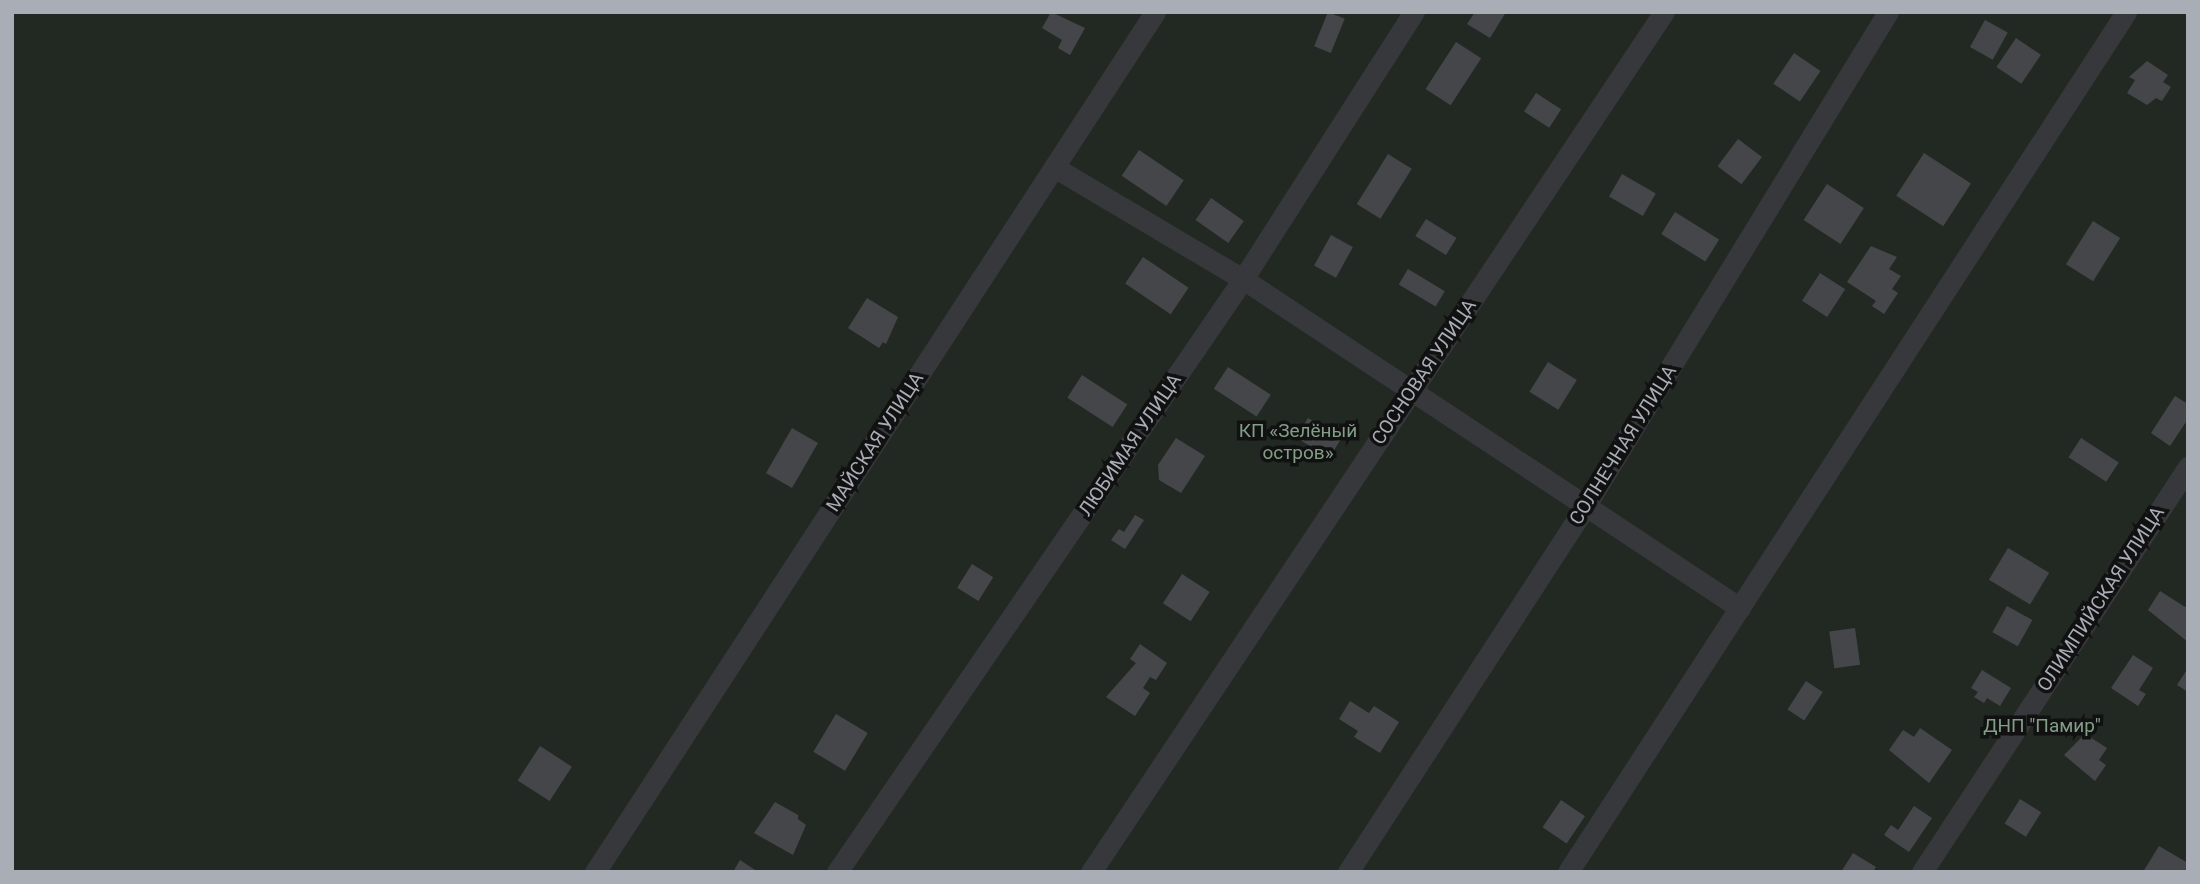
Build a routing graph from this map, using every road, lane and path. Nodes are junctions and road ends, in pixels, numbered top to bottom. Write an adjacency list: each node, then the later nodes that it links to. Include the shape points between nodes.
1 (1155, 12): 6 (street, МАЙСКАЯ УЛИЦА)
2 (1414, 12): 7 (street, ЛЮБИМАЯ УЛИЦА)
3 (1664, 12): 8 (street, СОСНОВАЯ УЛИЦА)
4 (1888, 12): 10 (street, СОЛНЕЧНАЯ УЛИЦА)
5 (2126, 12): 11 (street)
6 (1054, 167): 7 (street); 12 (street, МАЙСКАЯ УЛИЦА)
7 (1243, 279): 8 (street); 13 (street, ЛЮБИМАЯ УЛИЦА)
8 (1413, 390): 10 (street); 14 (street, СОСНОВАЯ УЛИЦА)
9 (2188, 467): 17 (street, ОЛИМПИЙСКАЯ УЛИЦА)
10 (1586, 505): 11 (street); 15 (street, СОЛНЕЧНАЯ УЛИЦА)
11 (1740, 607): 16 (street)
12 (595, 872)
13 (837, 872)
14 (1091, 872)
15 (1348, 872)
16 (1568, 872)
17 (1922, 872)

